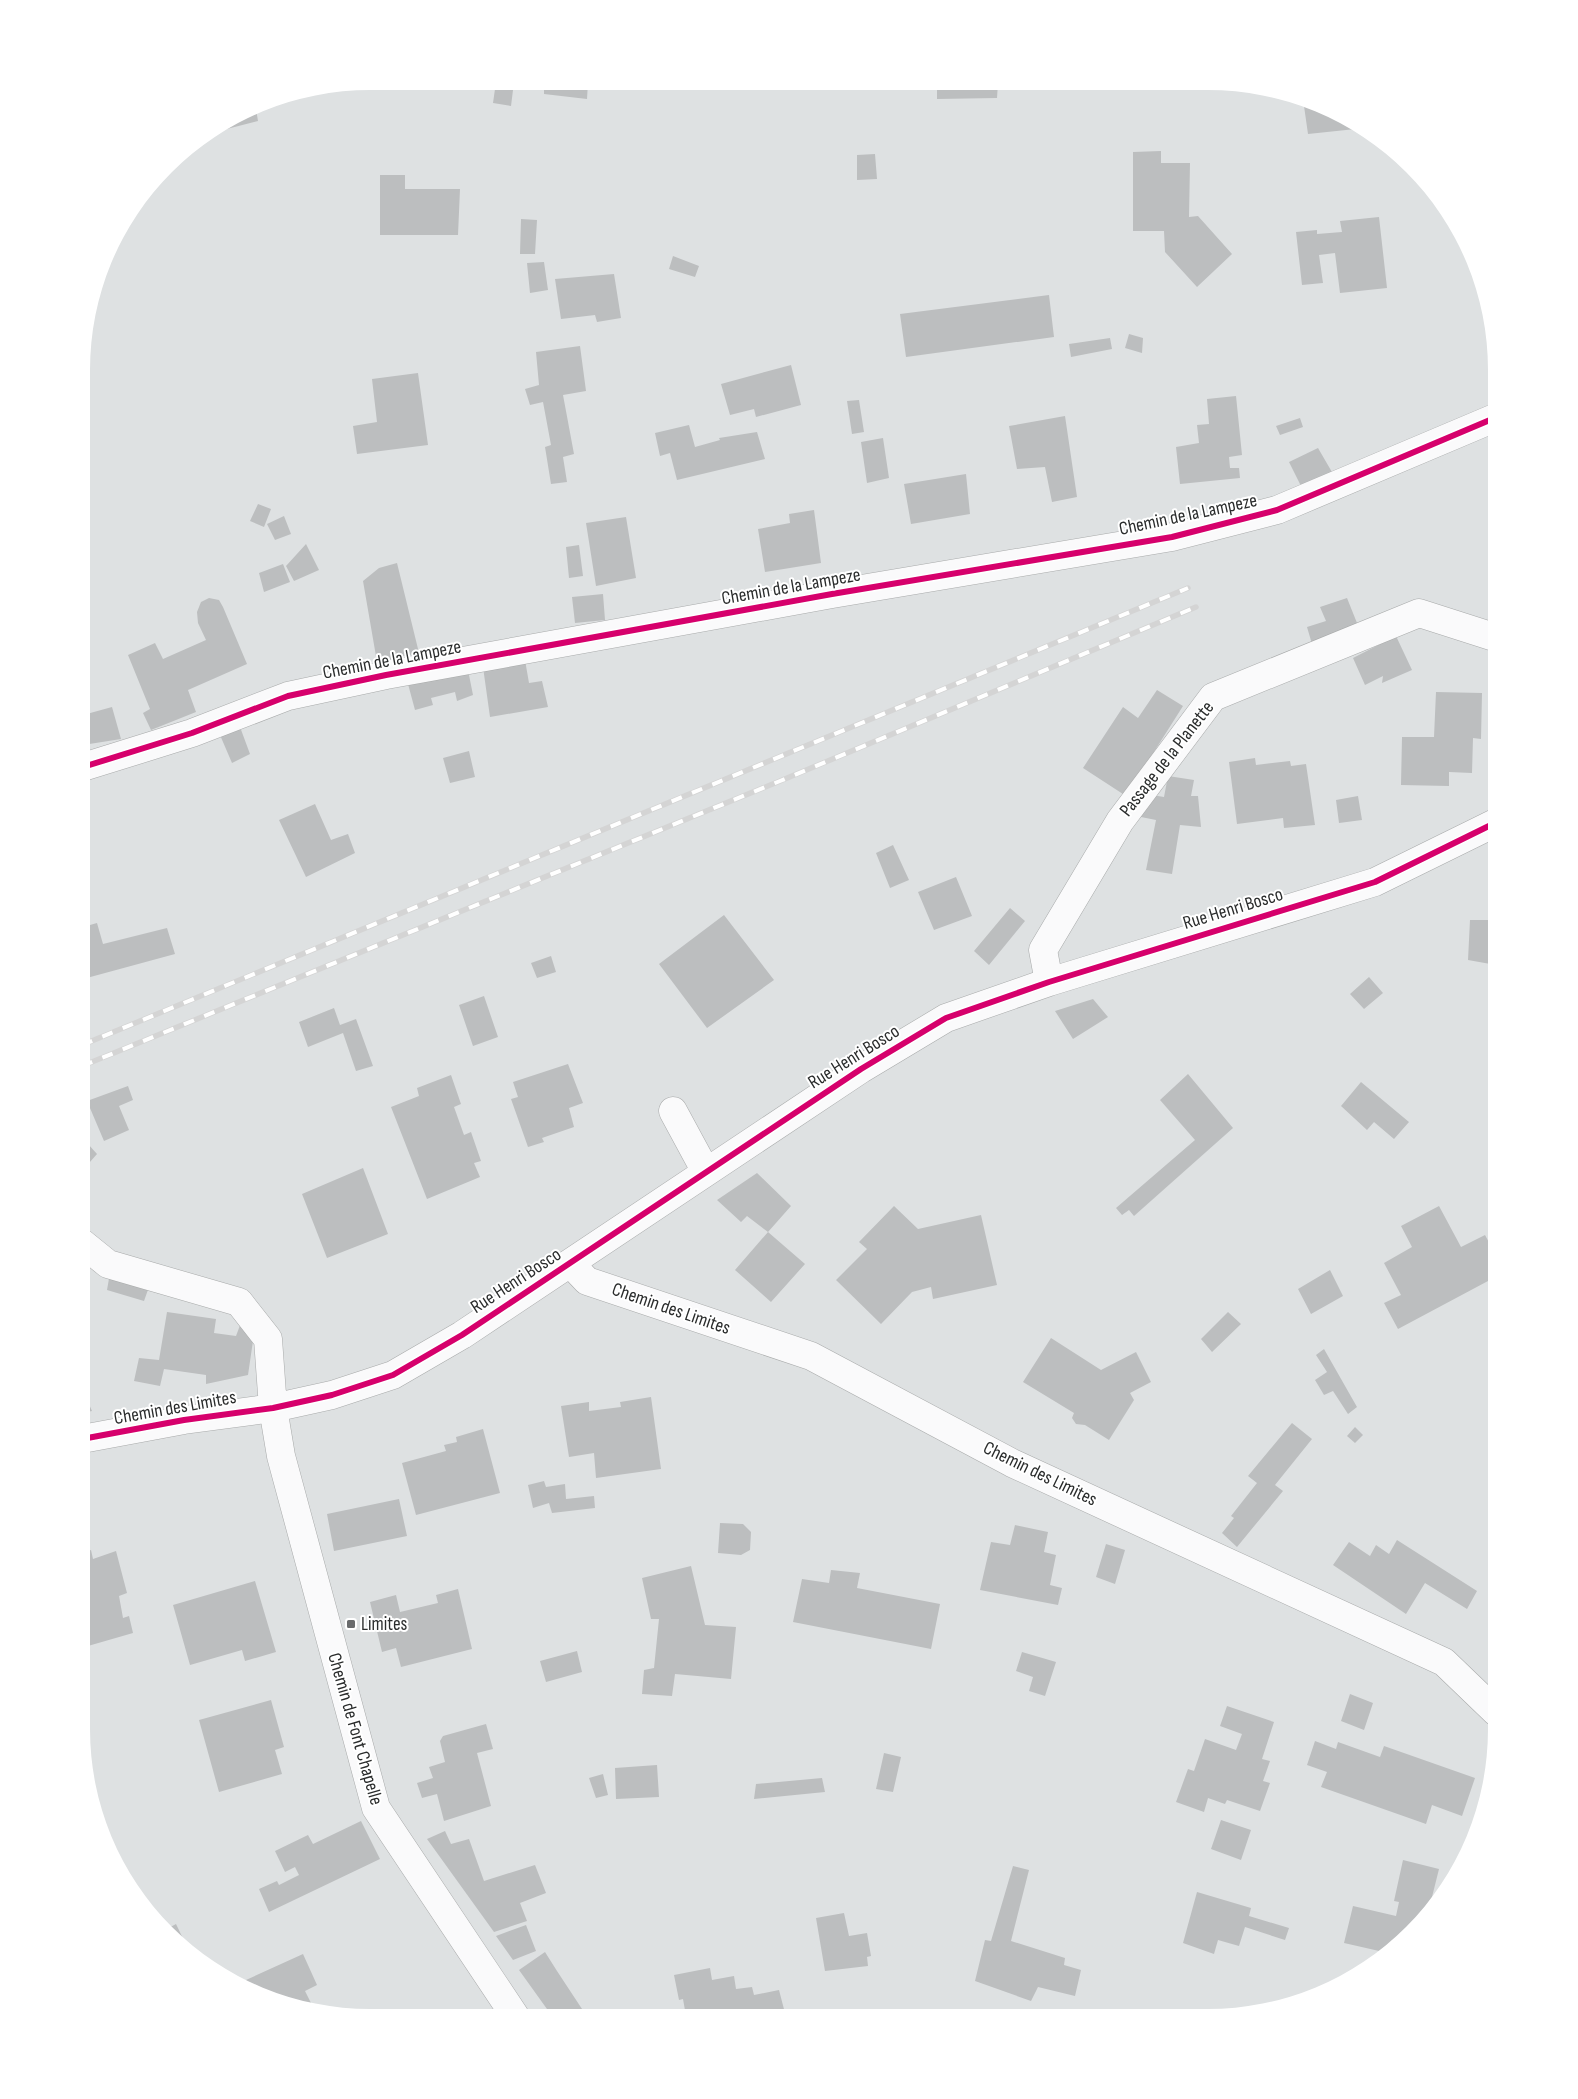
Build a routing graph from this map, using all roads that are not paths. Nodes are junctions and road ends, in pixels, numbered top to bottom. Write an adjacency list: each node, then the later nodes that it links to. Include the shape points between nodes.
1 (1488, 421): 3 (street, Chemin de la Lampeze, via 1277,510 1172,537 832,594 288,696 192,733)
2 (1488, 635): 5 (street, Passage de la Planette, via 1419,613 1213,698 1120,821 1043,950)
3 (90, 765)
4 (1488, 826): 5 (street, Rue Henri Bosco, via 1375,882)
5 (1049, 982): 7 (street, Rue Henri Bosco, via 946,1018 861,1069)
6 (673, 1111): 7 (street)
7 (706, 1172): 9 (street, Rue Henri Bosco)
8 (90, 1249): 10 (street, Chemin de Font Chapelle, via 108,1264 240,1302 268,1339)
9 (570, 1263): 10 (street, Rue Henri Bosco, via 462,1335 393,1375 332,1395); 12 (street, Chemin des Limites, via 587,1281 811,1356 1012,1462 1444,1662)
10 (273, 1408): 11 (street, Chemin des Limites); 13 (street, Chemin de Font Chapelle, via 281,1456 376,1808)
11 (90, 1438)
12 (1488, 1704)
13 (510, 2009)

